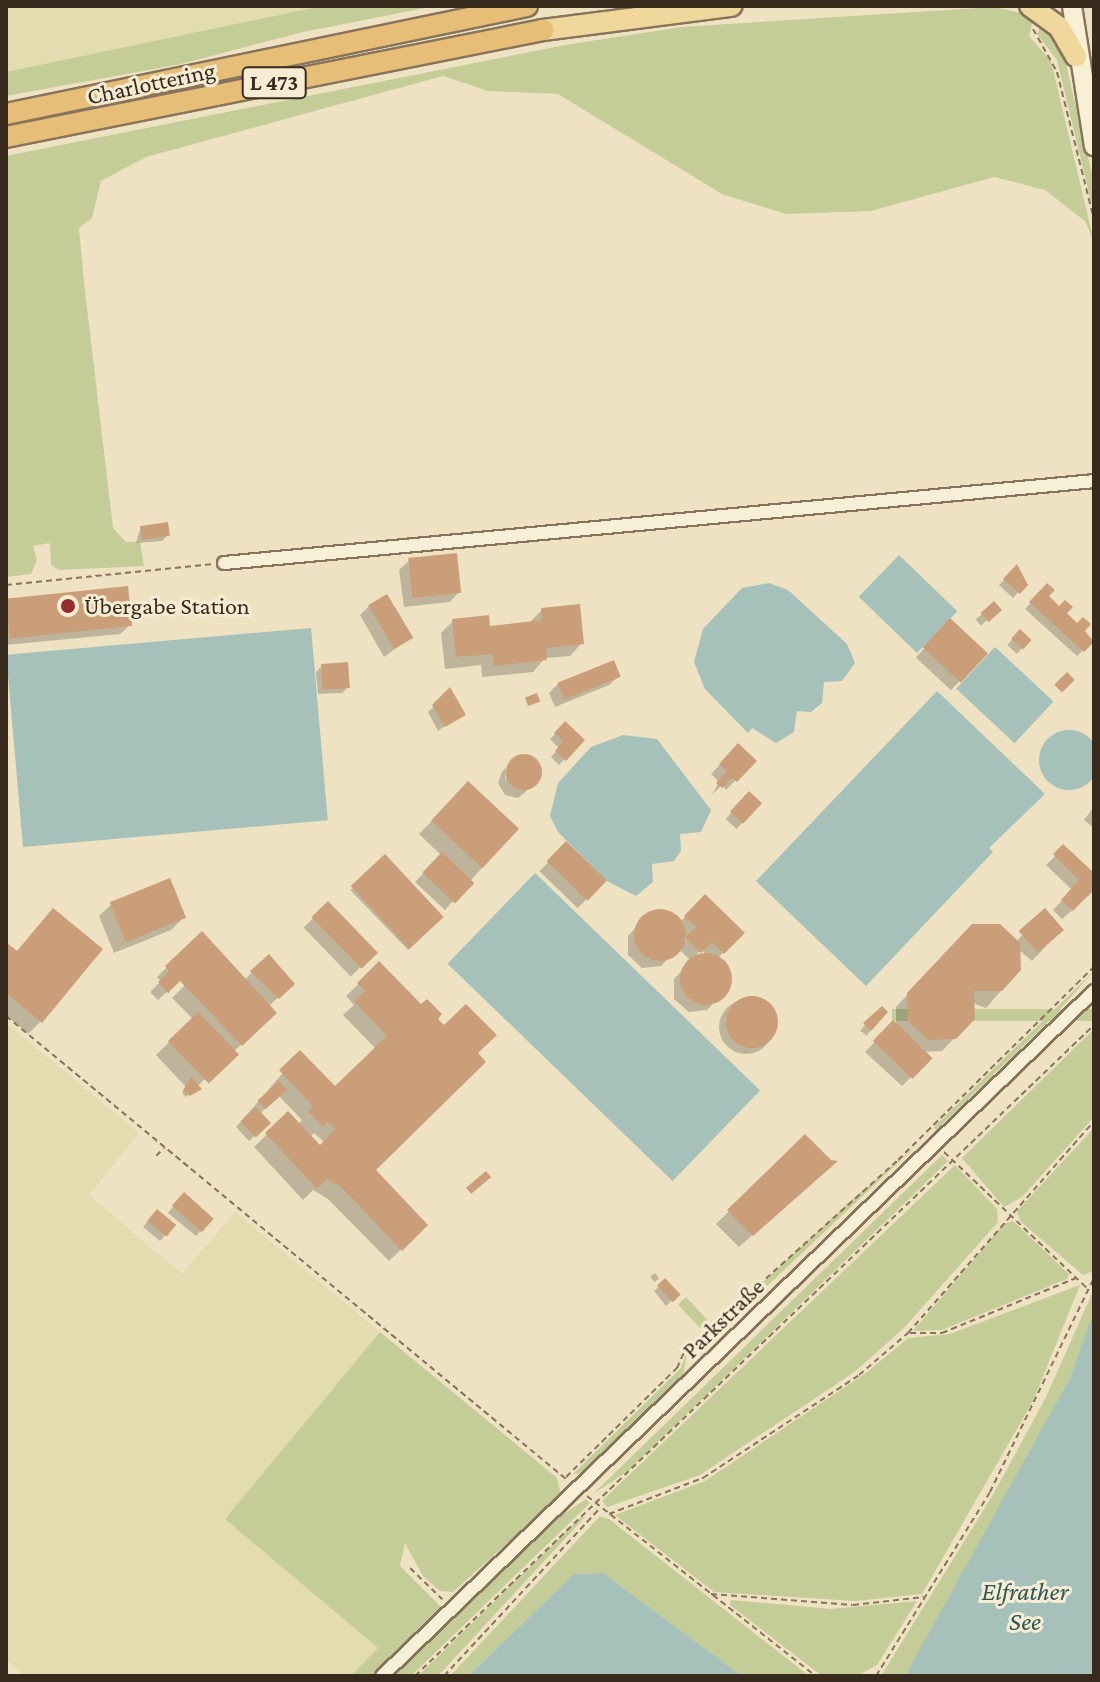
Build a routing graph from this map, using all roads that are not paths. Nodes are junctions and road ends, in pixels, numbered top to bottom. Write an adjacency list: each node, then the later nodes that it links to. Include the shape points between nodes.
1 (527, 6): 7 (highway, Charlottering / L 473)
2 (731, 6): 5 (main road, Charlottering / L 473)
3 (1072, 6): 6 (main road)
4 (1036, 10): 6 (main road, via 1059,27)
5 (543, 30): 8 (highway, Charlottering / L 473)
6 (1076, 57): 9 (main road)
7 (6, 114)
8 (6, 137)
9 (1094, 146)
10 (1094, 481): 11 (street)
11 (224, 563)
12 (1094, 991): 13 (street, Parkstraße)
13 (382, 1676)

